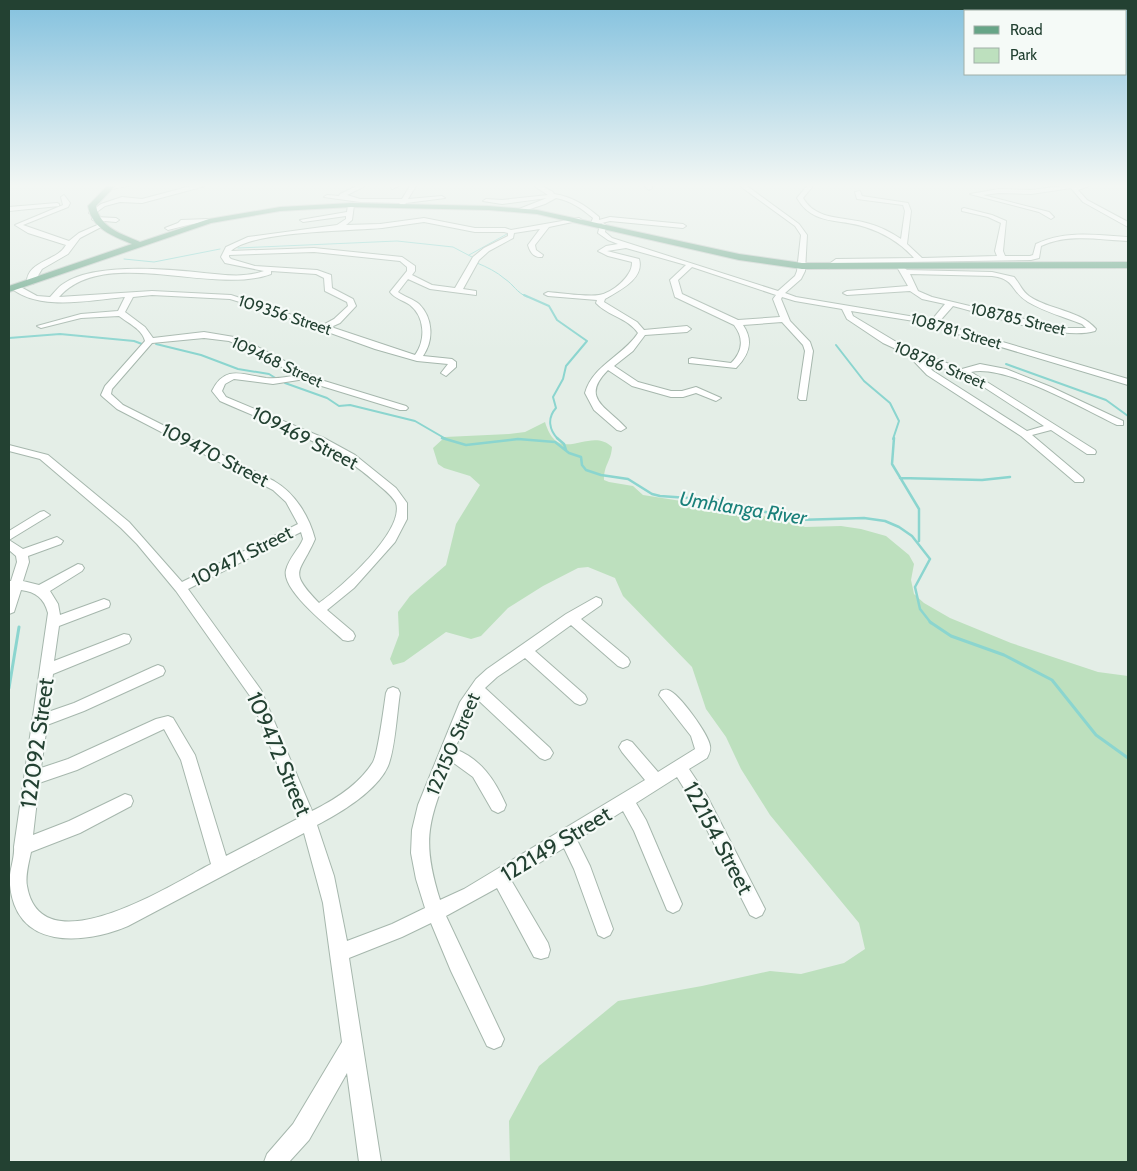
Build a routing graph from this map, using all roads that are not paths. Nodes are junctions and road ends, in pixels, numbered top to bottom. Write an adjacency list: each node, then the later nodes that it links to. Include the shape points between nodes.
1 (61, 241): 17 (street)
2 (75, 241): 17 (street)
3 (132, 241): 15 (main road)
4 (148, 241): 15 (main road)
5 (246, 241): 19 (street, via 228,248)
6 (503, 241): 33 (street, via 480,252)
7 (535, 241): 20 (street, via 531,245)
8 (617, 241): 18 (street)
9 (669, 241): 24 (main road, via 731,255)
10 (804, 241): 24 (street)
11 (899, 241): 16 (street)
12 (904, 241): 16 (street)
13 (1001, 241): 22 (street)
14 (1049, 241): 22 (street, via 1038,246 1033,258)
15 (139, 244): 30 (main road)
16 (904, 244): 21 (street)
17 (70, 245): 30 (street, via 66,252 33,272)
18 (631, 247): 23 (street, 108781 Street); 39 (street, via 612,246 602,250 606,254 631,258 637,264 627,281)
19 (226, 253): 27 (street, via 225,259 236,264); 29 (street, via 302,250 388,256 402,259 411,266)
20 (539, 255)
21 (919, 259): 22 (street); 26 (street, via 840,261)
22 (1002, 259)
23 (691, 264): 38 (street, 108781 Street); 45 (street, via 674,280 678,295)
24 (802, 266): 26 (main road); 38 (street, via 798,277)
25 (1128, 266): 28 (main road)
26 (828, 267): 28 (main road)
27 (272, 269): 40 (street, via 248,276 170,272 111,274 69,284); 48 (street, via 322,273 328,277 328,289 352,303 342,317)
28 (904, 270): 32 (street); 41 (street, 108785 Street, via 1006,276 1014,280 1025,297 1085,322 1092,329 1062,332)
29 (408, 276): 33 (street, via 430,287); 53 (street, via 394,292 413,304 426,320 426,346)
30 (30, 282): 31 (main road)
31 (12, 288): 40 (street, 109356 Street, via 34,298)
32 (912, 288): 35 (street); 41 (street, 108785 Street, via 920,295)
33 (457, 291): 34 (street)
34 (473, 293)
35 (847, 293)
36 (130, 294): 40 (street, 109356 Street); 43 (street); 48 (street, 109356 Street, via 231,297)
37 (548, 294): 39 (street)
38 (780, 294): 42 (street, 108781 Street); 44 (street, via 777,302)
39 (601, 298): 50 (street, via 603,306 635,325)
40 (52, 300)
41 (950, 304): 46 (street, 108785 Street)
42 (845, 307): 46 (street, 108781 Street, via 895,314); 52 (street, 108786 Street, via 850,317)
43 (121, 313): 47 (street, via 81,316); 51 (street, via 145,332)
44 (785, 319): 45 (street); 61 (street, via 807,344 809,351)
45 (737, 323): 54 (street, via 747,346 736,363 729,366)
46 (933, 324): 59 (street, 108781 Street)
47 (41, 326)
48 (325, 327): 53 (street, 109356 Street)
49 (687, 329): 50 (street)
50 (642, 333): 55 (street, via 630,349)
51 (149, 341): 58 (street, 109468 Street, via 192,335 223,337 249,346); 71 (street, 109470 Street, via 108,388 106,396 275,485)
52 (911, 353): 56 (street, 108786 Street); 66 (street, via 930,373)
53 (418, 358): 57 (street, 109356 Street, via 452,362)
54 (692, 361)
55 (609, 367): 60 (street, via 635,384 671,394 696,390); 65 (street, via 595,378 590,397 597,408)
56 (962, 371): 63 (street, via 980,368 1003,371); 64 (street, 108786 Street)
57 (446, 373)
58 (305, 376): 62 (street, 109468 Street); 83 (street, 109469 Street, via 273,381 236,376 222,382 217,391 221,397 353,459 391,490 403,507 394,534 350,586)
59 (1128, 382)
60 (716, 398)
61 (803, 398)
62 (403, 408)
63 (1120, 423)
64 (1052, 427): 66 (street); 68 (street, 108786 Street)
65 (621, 428)
66 (1025, 434): 69 (street)
67 (9, 448): 78 (street, 109472 Street, via 39,455 64,472 141,541)
68 (1091, 452)
69 (1079, 480)
70 (44, 516): 72 (street)
71 (305, 525): 78 (street, 109471 Street); 83 (street, via 309,539 291,575)
72 (9, 536)
73 (57, 541): 75 (street)
74 (9, 544): 75 (street)
75 (22, 554): 77 (street, via 23,562)
76 (78, 568): 79 (street)
77 (12, 585): 79 (street); 82 (street)
78 (180, 588): 106 (street, 109472 Street, via 256,694)
79 (41, 590): 85 (street, 122092 Street, via 50,598)
80 (596, 602): 84 (street, 122150 Street)
81 (104, 604): 85 (street)
82 (9, 608)
83 (319, 609): 86 (street)
84 (571, 618): 88 (street, 122150 Street); 89 (street)
85 (54, 623): 90 (street, 122092 Street)
86 (348, 636)
87 (124, 639): 90 (street)
88 (526, 651): 92 (street, 122150 Street); 95 (street)
89 (623, 662)
90 (47, 670): 96 (street, 122092 Street)
91 (158, 670): 96 (street)
92 (476, 689): 98 (street, 122150 Street); 99 (street)
93 (393, 693): 106 (street, 122092 Street, via 381,764 362,787)
94 (666, 696): 100 (street, 122149 Street, via 704,742 702,752)
95 (580, 699)
96 (40, 721): 101 (street, 122092 Street)
97 (627, 747): 102 (street)
98 (447, 752): 105 (street, via 473,766); 113 (street, 122150 Street, via 420,828 422,866)
99 (545, 753)
100 (680, 768): 102 (street, 122149 Street); 112 (street, 122154 Street, via 701,801)
101 (31, 779): 108 (street, 122092 Street); 109 (street, via 60,770 168,722 185,748)
102 (656, 782): 104 (street, 122149 Street)
103 (125, 801): 108 (street)
104 (626, 801): 107 (street, 122149 Street); 111 (street)
105 (498, 805)
106 (309, 822): 109 (street, 122092 Street); 116 (street, 109472 Street, via 326,872)
107 (567, 837): 110 (street, 122149 Street); 114 (street)
108 (22, 848): 109 (street, 122092 Street, via 18,884 22,906 33,919 50,928 70,932 122,920)
109 (221, 866)
110 (500, 878): 113 (street, 122149 Street); 115 (street)
111 (673, 904)
112 (756, 909)
113 (436, 913): 116 (street, 122149 Street); 117 (street, 122150 Street)
114 (604, 929)
115 (541, 950)
116 (339, 953): 118 (street, 109472 Street)
117 (494, 1039)
118 (353, 1043): 119 (street, via 301,1132); 120 (street, 109472 Street)
119 (275, 1162)
120 (370, 1162)

